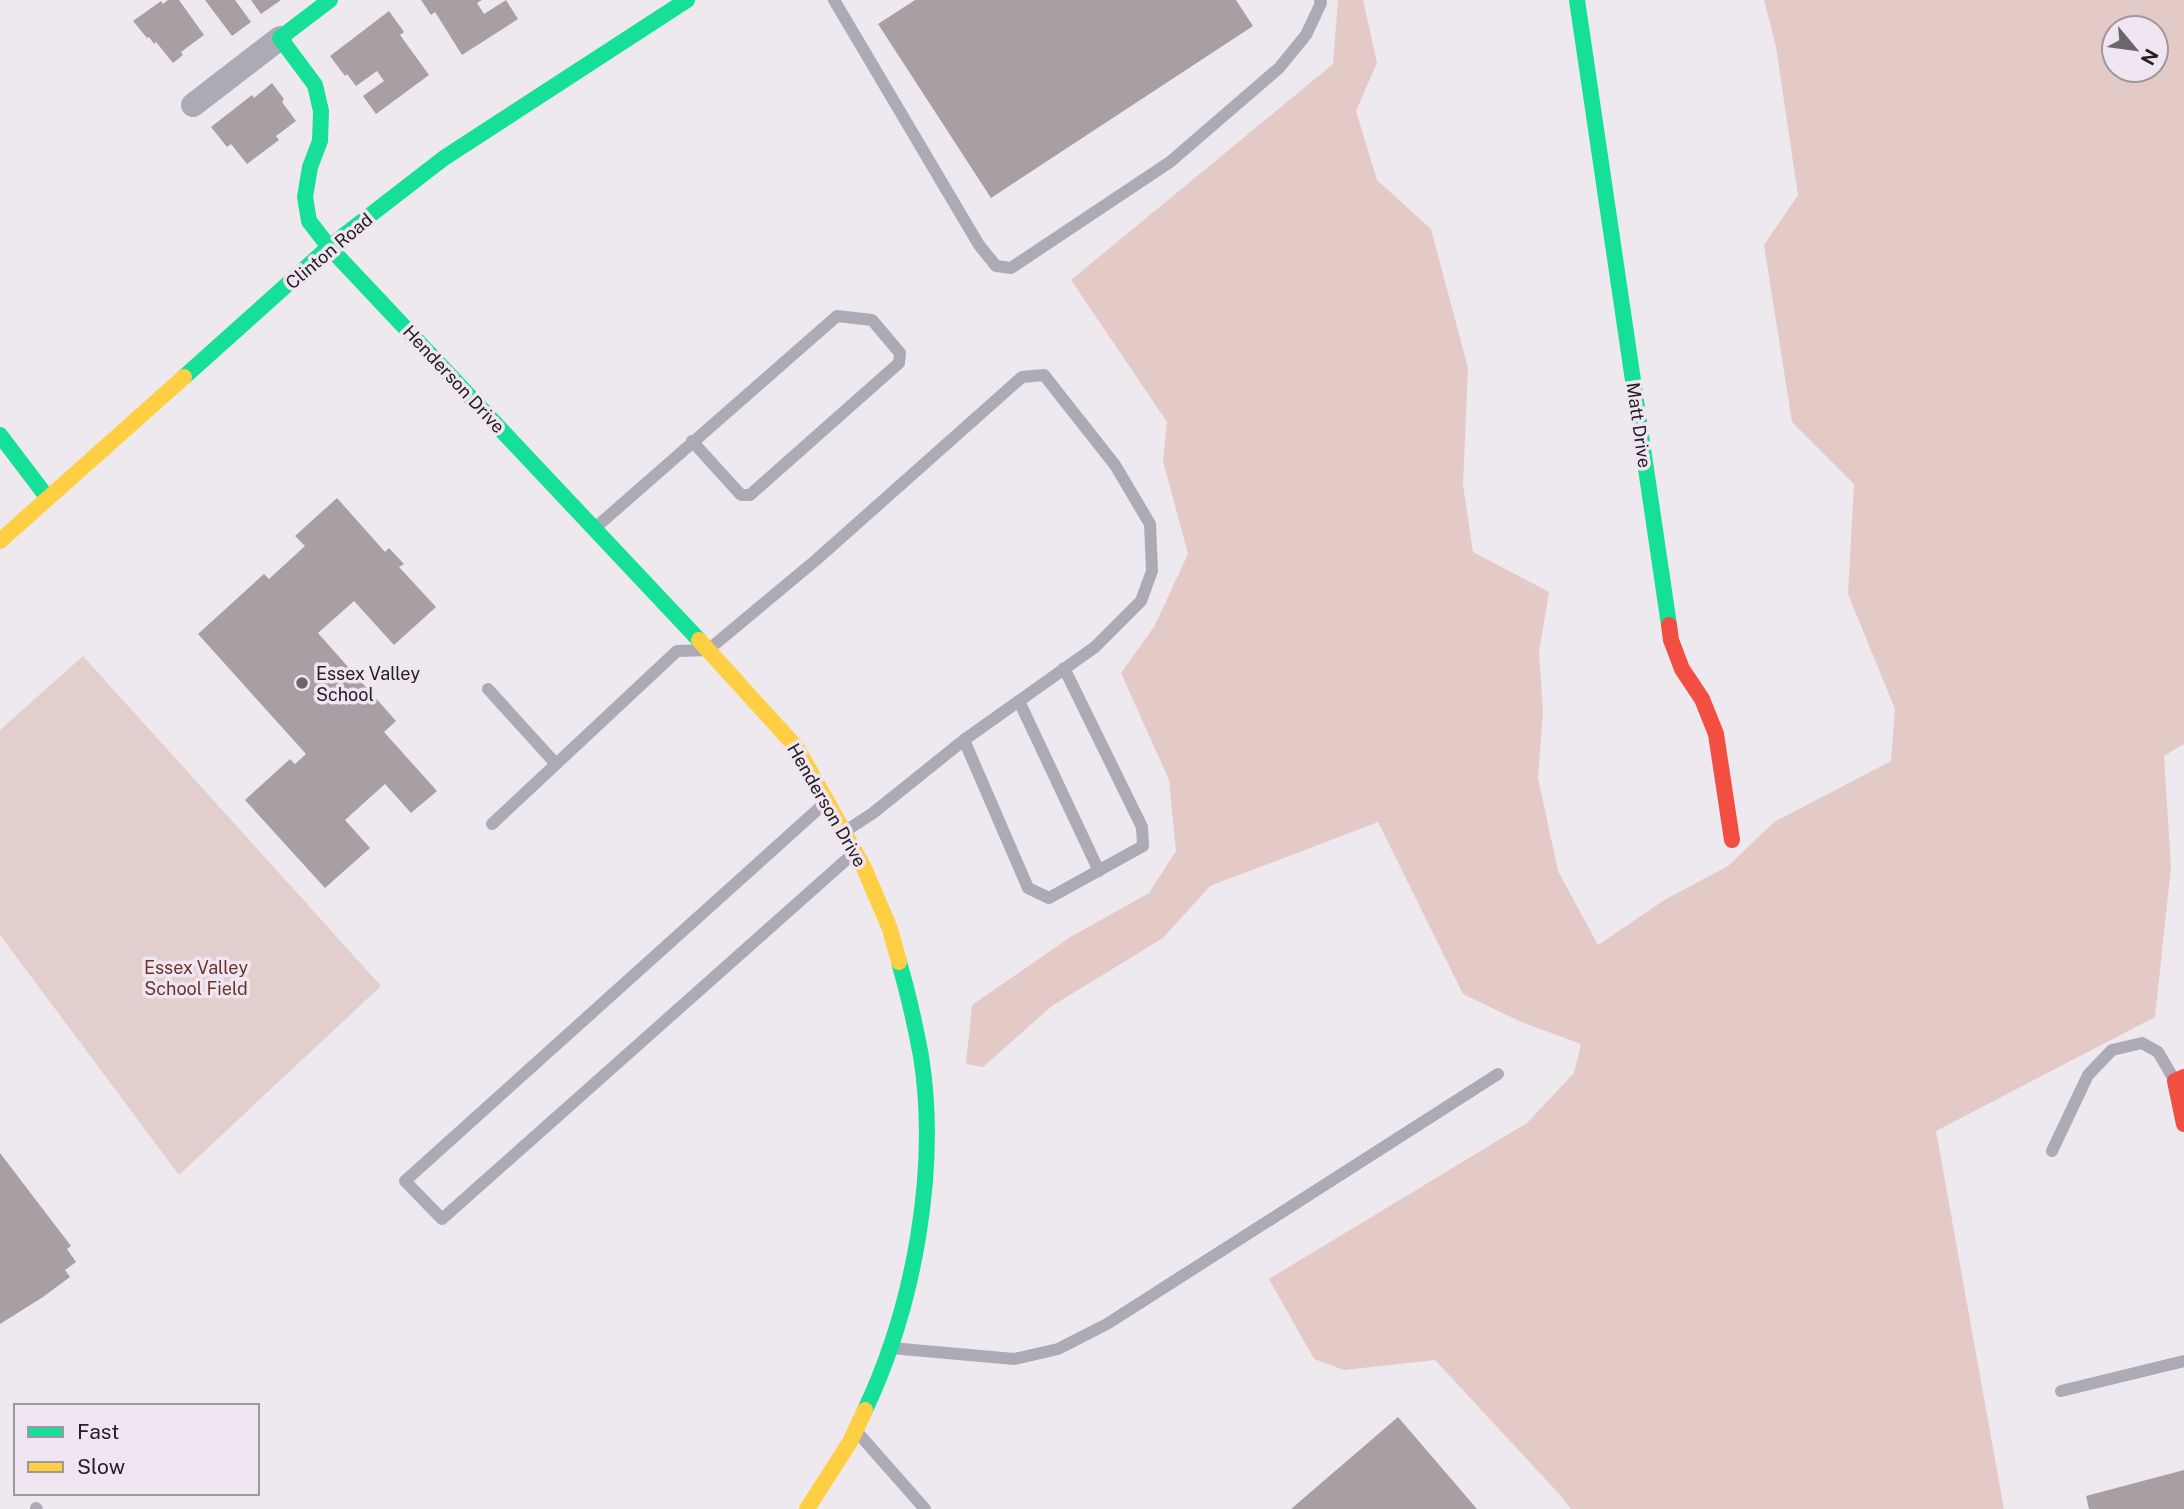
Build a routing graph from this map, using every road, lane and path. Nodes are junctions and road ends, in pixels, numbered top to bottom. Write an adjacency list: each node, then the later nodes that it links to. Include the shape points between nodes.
1 (331, 0): 6 (street)
2 (688, 0): 8 (street, Clinton Road, via 444,158)
3 (834, 0): 4 (lane, via 979,245 996,266 1011,268 1170,162 1279,68 1306,35)
4 (1320, 0)
5 (1577, 0): 23 (street, Matt Drive, via 1671,640 1716,734)
6 (280, 38): 7 (street); 8 (street, Henderson Drive, via 315,85 321,111 320,141 305,197 309,221)
7 (193, 106)
8 (329, 247): 11 (street, Clinton Road); 12 (street, Henderson Drive)
9 (0, 435): 11 (street)
10 (692, 441): 10 (lane, via 837,316 872,320 900,353 899,363 750,495 741,495); 12 (lane)
11 (47, 497): 13 (street, Clinton Road)
12 (594, 528): 14 (street, Henderson Drive)
13 (0, 541)
14 (708, 650): 15 (lane, via 1022,377 1044,375 1115,465 1150,524 1152,571 1142,601 1096,647); 19 (lane, via 677,651); 20 (street, Henderson Drive, via 797,748)
15 (1064, 668): 17 (lane); 25 (lane, via 1142,827 1143,846)
16 (488, 689): 19 (lane)
17 (1019, 701): 18 (lane); 25 (lane)
18 (964, 740): 22 (lane); 25 (lane, via 1028,888 1049,898)
19 (556, 765): 21 (lane)
20 (827, 801): 22 (street, Henderson Drive); 24 (lane, via 405,1181 442,1219)
21 (492, 824)
22 (844, 832): 24 (street, Henderson Drive)
23 (1732, 840)
24 (855, 852): 30 (street, Henderson Drive, via 890,929 908,993 921,1058 926,1124 915,1256)
25 (1099, 871)
26 (1497, 1074): 30 (lane, via 1107,1324 1058,1349 1014,1359)
27 (2180, 1079): 28 (street); 29 (lane, via 2158,1052 2142,1043 2112,1050 2088,1074)
28 (2184, 1124)
29 (2052, 1152)
30 (890, 1348): 33 (street, Henderson Drive)
31 (2184, 1361): 32 (lane)
32 (2061, 1391)
33 (856, 1430): 34 (street, Henderson Drive); 35 (lane)
34 (807, 1509)
35 (925, 1509)

